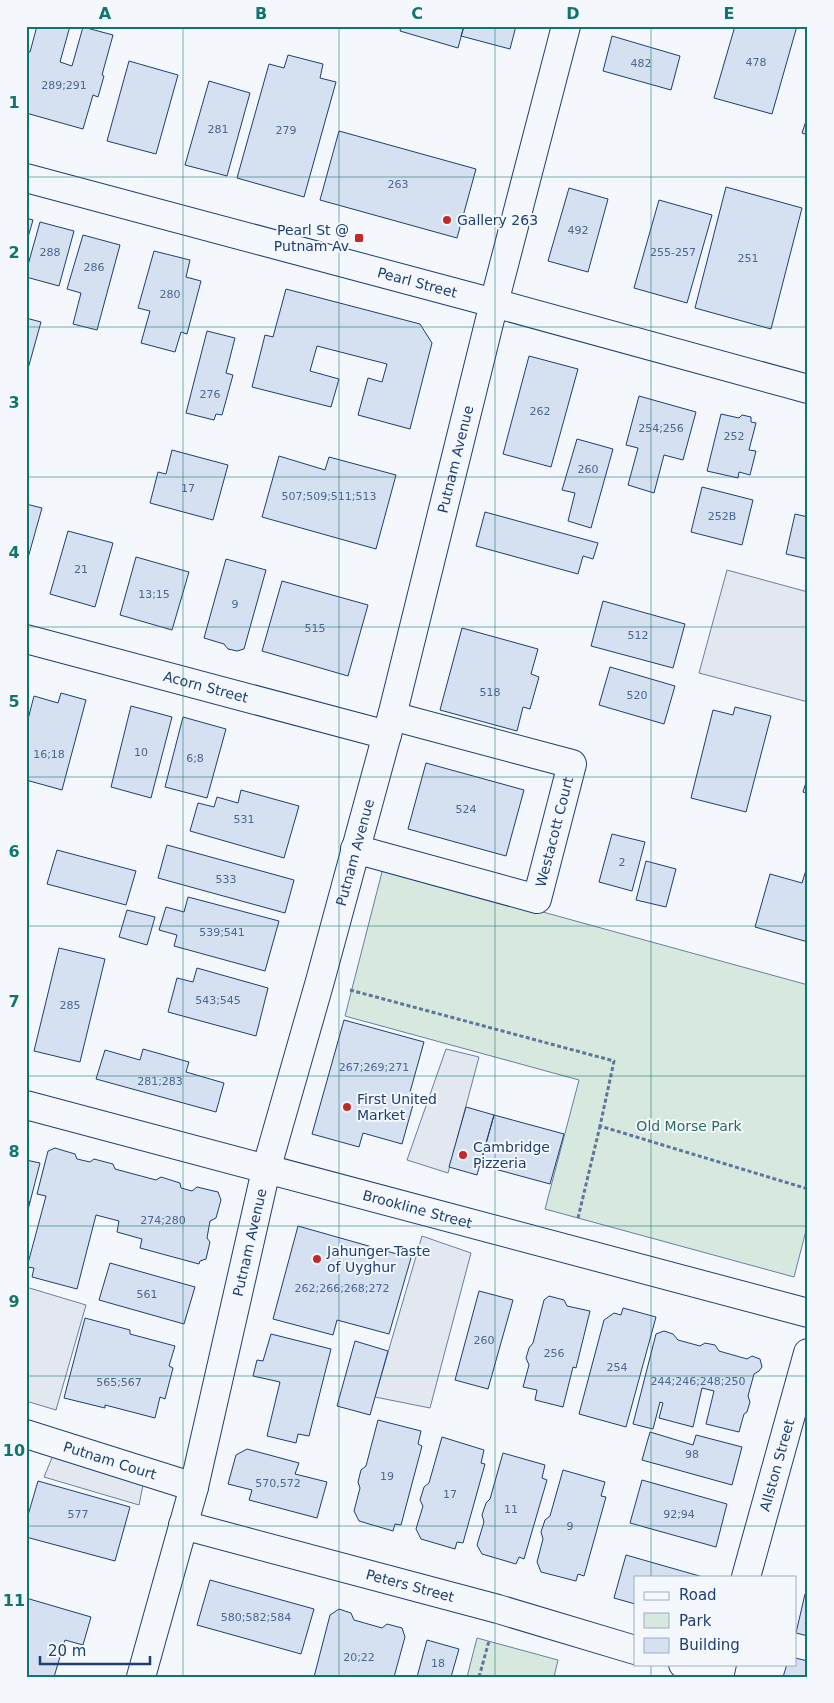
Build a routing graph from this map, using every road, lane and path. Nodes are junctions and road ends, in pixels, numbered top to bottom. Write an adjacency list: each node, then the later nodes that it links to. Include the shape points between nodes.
1 (566, 26): 3 (street, Putnam Avenue)
2 (26, 178): 3 (street, Pearl Street)
3 (494, 303): 4 (street, Pearl Street); 6 (street, Putnam Avenue)
4 (808, 388)
5 (26, 639): 6 (street, Acorn Street)
6 (389, 725): 7 (street, Putnam Avenue); 7 (street, Westacott Court, via 572,764 537,899)
7 (355, 849): 8 (street, Putnam Avenue)
8 (320, 981): 10 (path, via 614,1061); 11 (street, Putnam Avenue)
9 (26, 1106): 11 (street, Brookline Street)
10 (600, 1126): 12 (path); 13 (path)
11 (266, 1170): 13 (street, Brookline Street); 17 (street, Putnam Avenue)
12 (808, 1189)
13 (571, 1250): 14 (street, Brookline Street)
14 (808, 1313)
15 (808, 1353): 19 (street, Allston Street)
16 (26, 1434): 17 (street, Putnam Court)
17 (194, 1487): 18 (street, Putnam Avenue)
18 (183, 1524): 20 (street, Peters Street, via 498,1609); 23 (street, Putnam Avenue)
19 (746, 1576)
20 (634, 1650)
21 (692, 1666): 22 (street)
22 (720, 1672)
23 (141, 1677)

